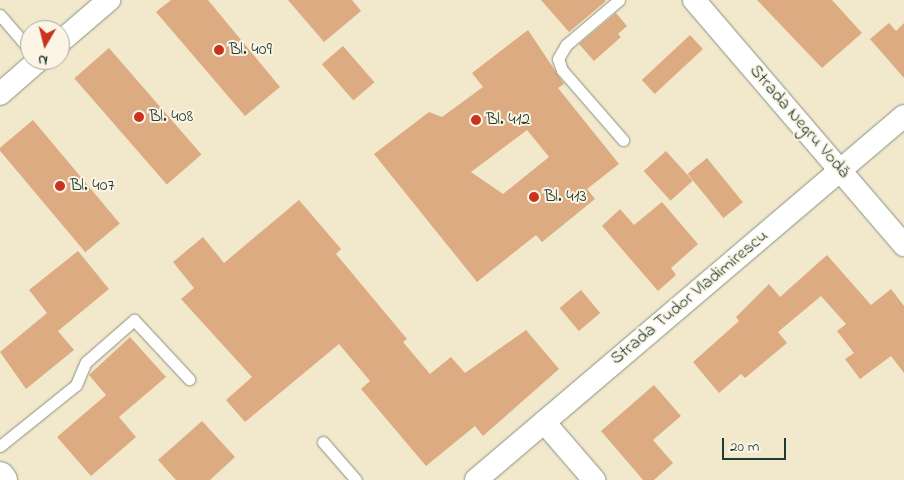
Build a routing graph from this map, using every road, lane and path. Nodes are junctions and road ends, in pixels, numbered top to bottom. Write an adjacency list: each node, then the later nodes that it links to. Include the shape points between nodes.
1 (109, 0): 5 (street)
2 (619, 0): 10 (lane, via 566,45 558,59 562,70)
3 (694, 0): 11 (street, Strada Negru Vodă)
4 (0, 15): 6 (lane)
5 (70, 33)
6 (20, 38)
7 (28, 70): 8 (street)
8 (0, 94)
9 (904, 116): 11 (street, Strada Tudor Vladimirescu)
10 (623, 140)
11 (840, 169): 12 (street, Strada Negru Vodă); 14 (street, Strada Tudor Vladimirescu)
12 (904, 245)
13 (189, 379): 16 (lane, via 134,320 86,362 76,385)
14 (544, 422): 20 (street, Strada Tudor Vladimirescu); 21 (street)
15 (323, 442): 19 (lane)
16 (0, 446)
17 (0, 476): 18 (main road)
18 (3, 480)
19 (356, 480)
20 (476, 480)
21 (594, 480)

